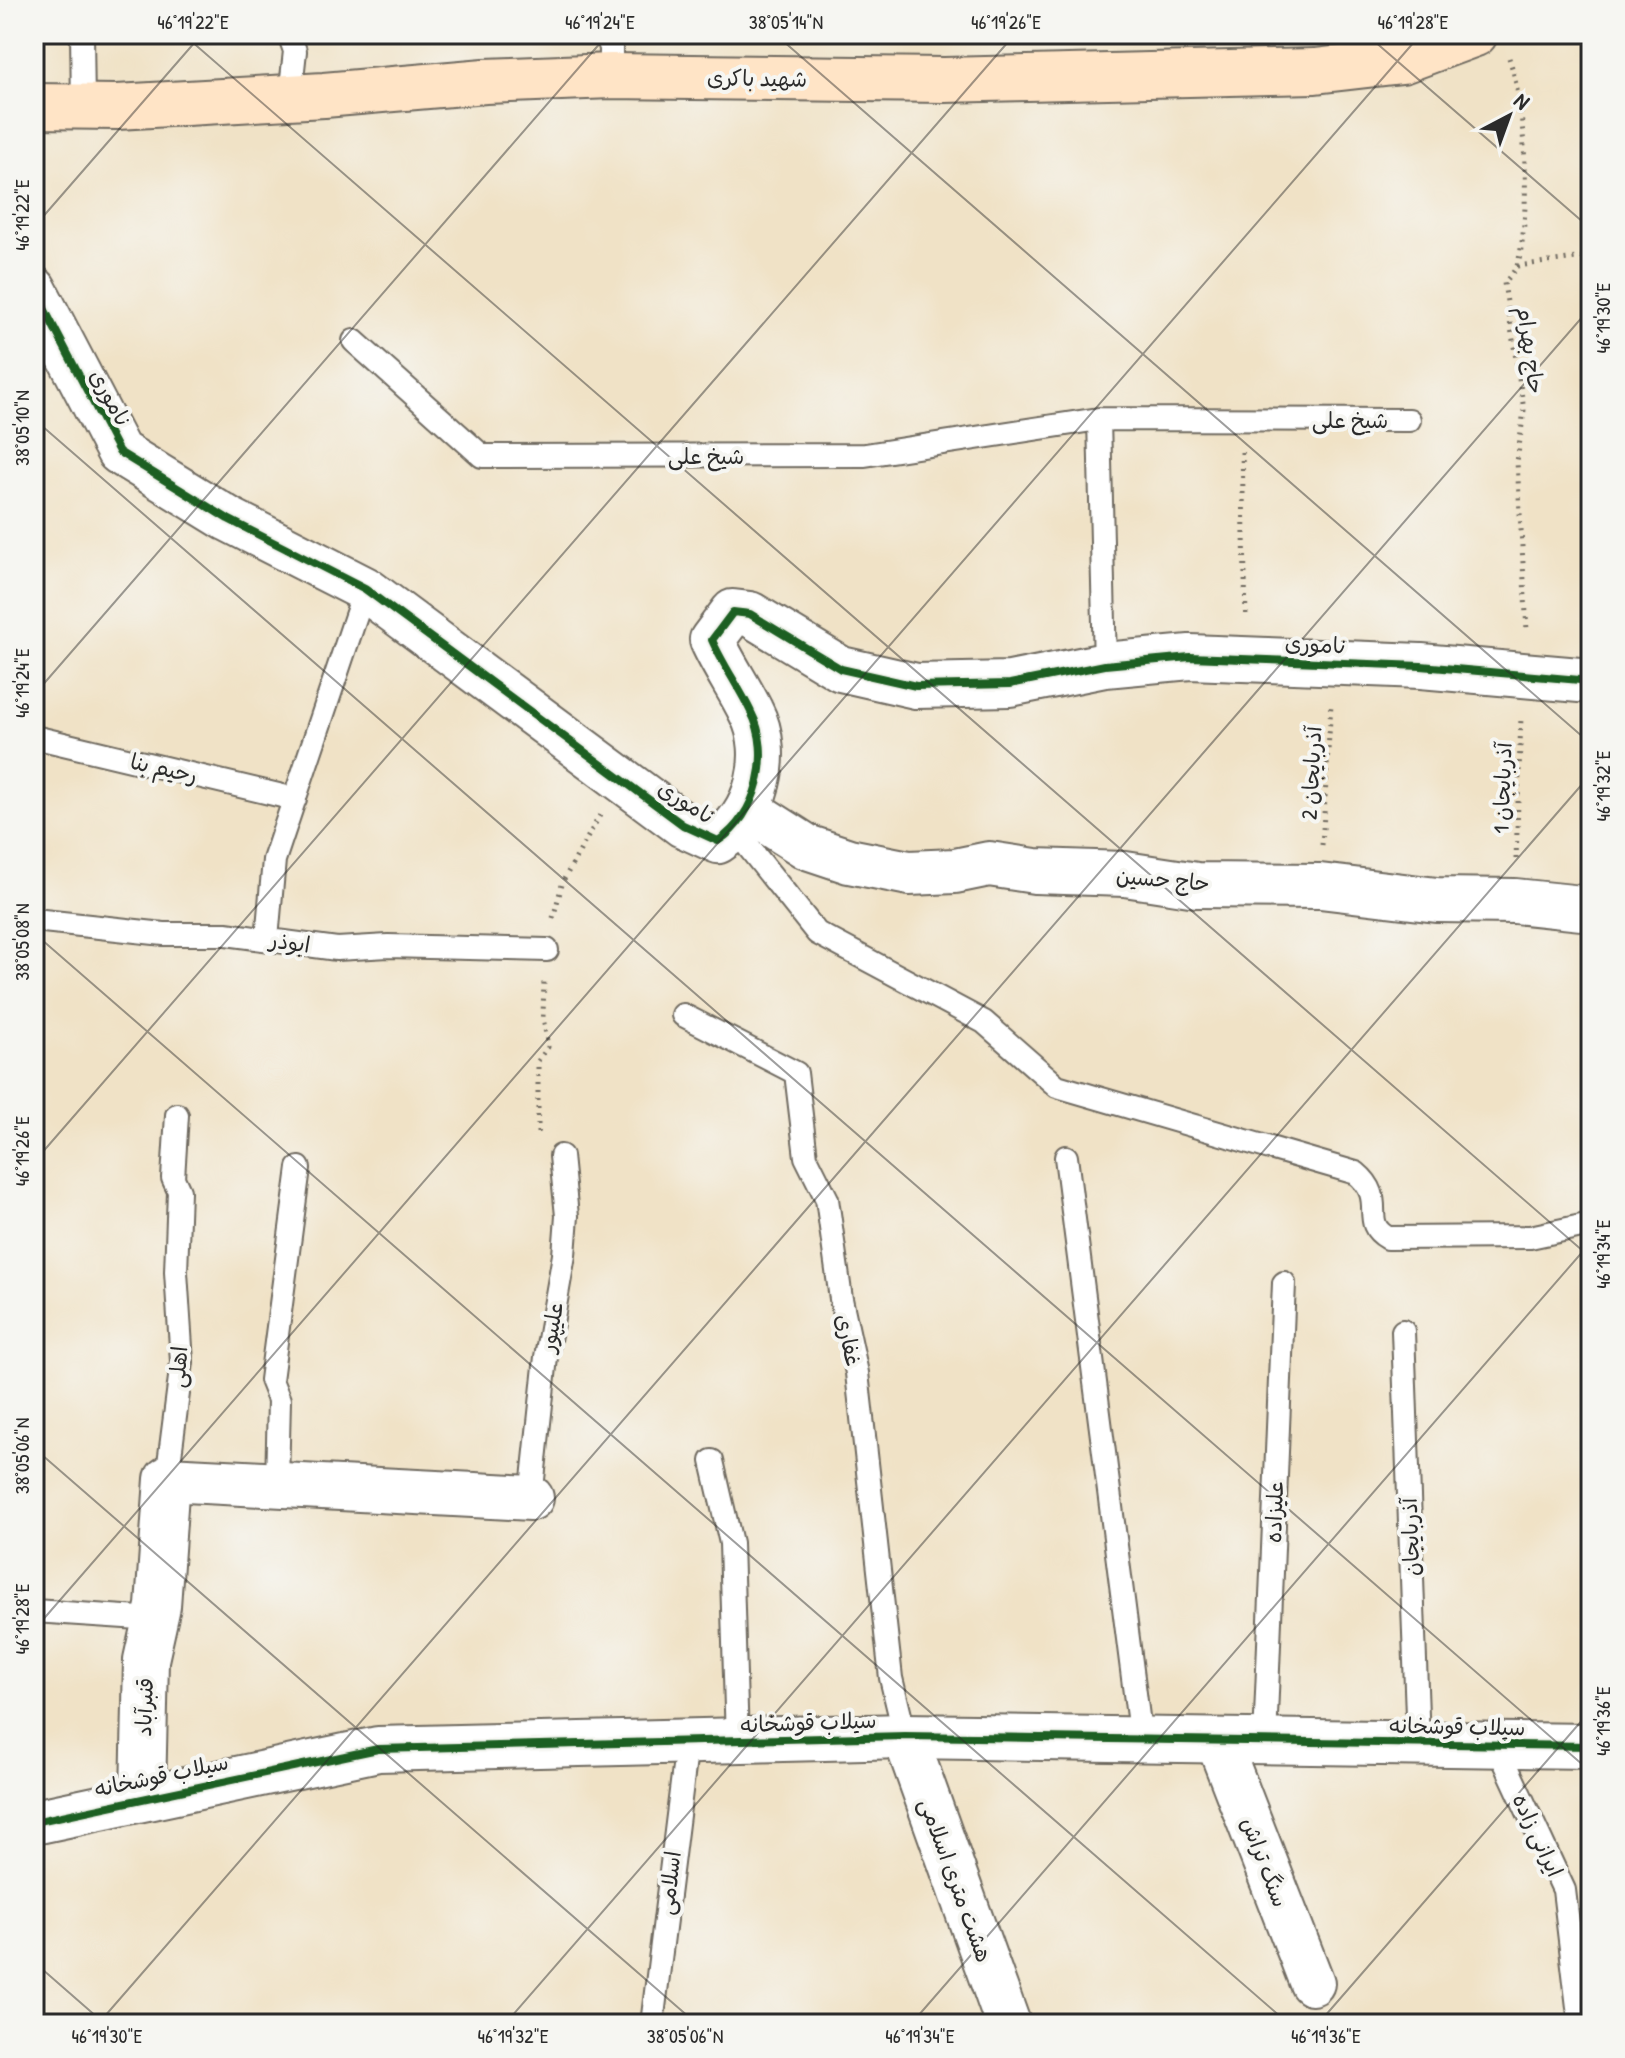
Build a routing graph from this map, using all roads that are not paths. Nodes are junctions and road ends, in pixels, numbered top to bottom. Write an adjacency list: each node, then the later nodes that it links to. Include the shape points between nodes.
1 (82, 34): 7 (lane)
2 (289, 34): 5 (lane, via 295,51)
3 (1481, 40): 4 (main road, شهید باکری, via 1402,61 1315,71 944,80)
4 (608, 55): 5 (main road, شهید باکری, via 485,81)
5 (290, 97): 7 (main road, شهید باکری)
6 (34, 106): 7 (main road, شهید باکری)
7 (83, 106)
8 (34, 289): 12 (street, ناموری, via 119,452 228,519)
9 (354, 341): 10 (lane, شیخ علی, via 482,456 865,455)
10 (1099, 419): 11 (lane, شیخ علی); 13 (lane)
11 (1409, 420)
12 (365, 589): 16 (lane); 17 (street, ناموری, via 683,825 718,841)
13 (1105, 665): 14 (street, ناموری, via 1190,657 1421,666); 17 (street, ناموری, via 1010,684 916,686 841,669 750,614 733,612 712,640 753,715 758,784)
14 (1591, 681)
15 (34, 737): 16 (lane, رحیم بنا)
16 (295, 799): 20 (lane, via 274,860)
17 (742, 820): 18 (street, حاج حسین, via 849,861 909,873 989,864 1197,885 1320,886 1437,900); 27 (lane, ناموری, via 817,933 984,1022 1057,1086 1356,1173 1370,1184 1376,1232 1388,1238 1530,1237)
18 (1591, 909)
19 (34, 920): 20 (lane, ابوذر)
20 (267, 939): 21 (lane, ابوذر, via 337,949)
21 (547, 950)
22 (683, 1015): 36 (lane, غفاری, via 796,1073 806,1157 827,1199 857,1373 891,1678)
23 (177, 1115): 31 (lane, اهلی, via 173,1178 179,1191 176,1272 182,1362)
24 (561, 1156): 33 (lane, علیپور, via 567,1216 564,1255 546,1357)
25 (1066, 1157): 37 (lane)
26 (299, 1168): 32 (lane, via 271,1380 279,1400)
27 (1591, 1224)
28 (1284, 1283): 39 (lane, علیزاده)
29 (1403, 1331): 42 (lane, آذربایجان)
30 (712, 1461): 40 (lane, via 731,1543)
31 (167, 1479): 32 (street); 35 (street, اهلی)
32 (277, 1484): 33 (street)
33 (531, 1498)
34 (34, 1611): 35 (lane)
35 (155, 1619): 45 (street, قنبرآباد, via 146,1660)
36 (905, 1736): 37 (street, سیلاب قوشخانه); 40 (street, سیلاب قوشخانه); 49 (street, هشت متری اسلامی)
37 (1141, 1740): 38 (street, سیلاب قوشخانه)
38 (1218, 1741): 39 (street, سیلاب قوشخانه); 47 (street, سنگ تراش)
39 (1265, 1741): 42 (street, سیلاب قوشخانه)
40 (737, 1742): 41 (street, سیلاب قوشخانه)
41 (687, 1743): 45 (street, سیلاب قوشخانه, via 378,1749); 48 (lane, اسلامی)
42 (1418, 1743): 43 (street, سیلاب قوشخانه)
43 (1497, 1745): 44 (street, سیلاب قوشخانه); 50 (lane, ایرانی زاده, via 1564,1890)
44 (1591, 1746)
45 (143, 1796): 46 (street, سیلاب قوشخانه)
46 (34, 1822)
47 (1312, 1983)
48 (652, 2024)
49 (1008, 2024)
50 (1580, 2024)

